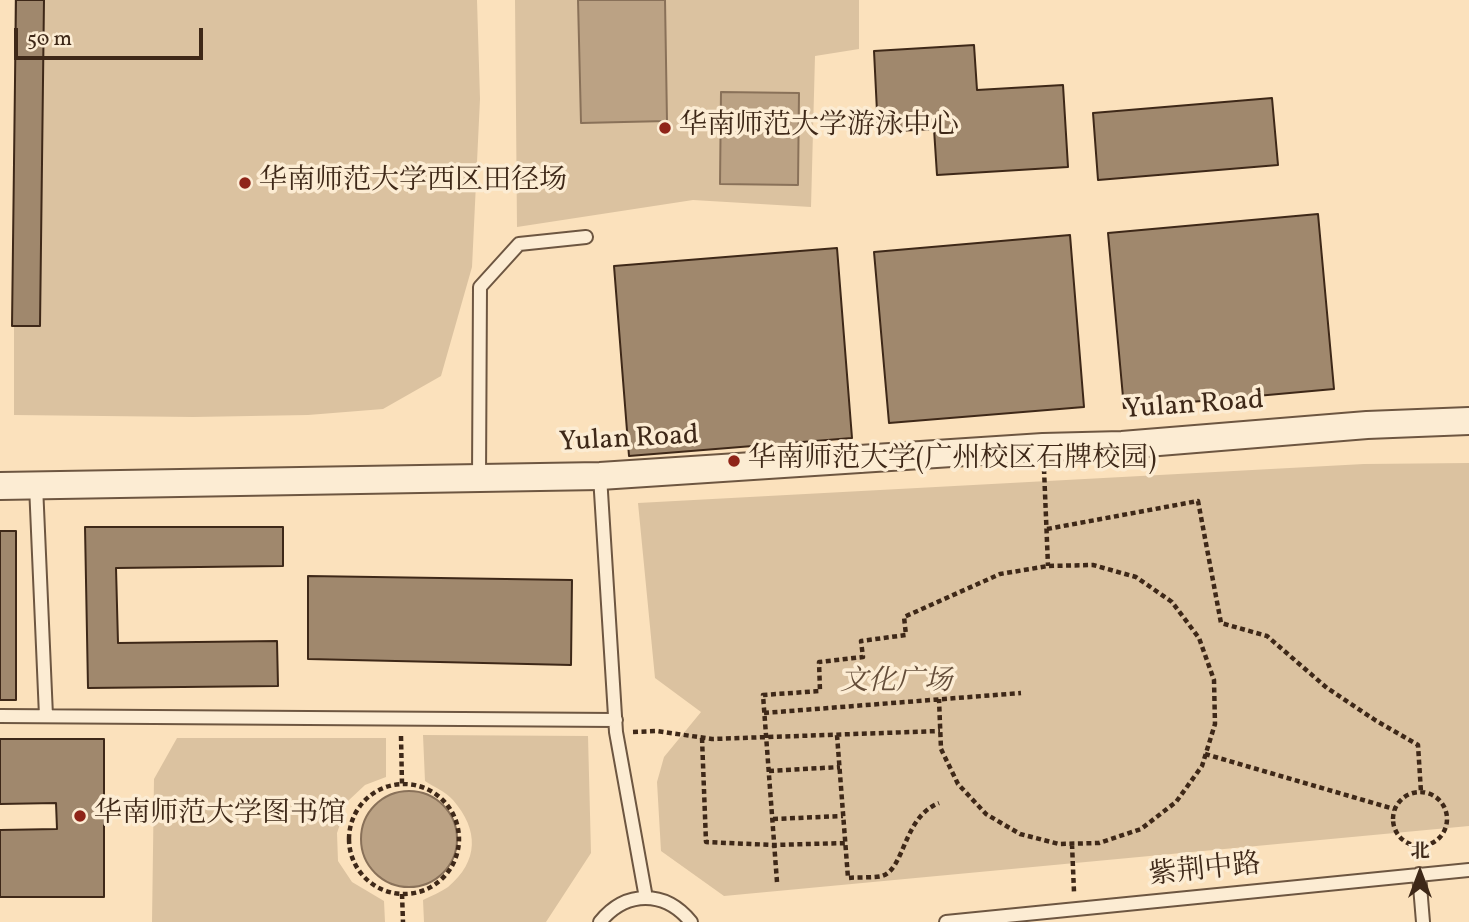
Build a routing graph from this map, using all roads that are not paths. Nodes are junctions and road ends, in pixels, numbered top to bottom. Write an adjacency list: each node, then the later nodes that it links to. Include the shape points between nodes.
1 (586, 237): 4 (lane, via 519,244 480,288)
2 (1469, 421): 3 (street, Yulan Road)
3 (600, 476): 4 (street, Yulan Road); 9 (lane)
4 (479, 478): 5 (street, Yulan Road)
5 (36, 485): 6 (street, Yulan Road); 8 (lane)
6 (0, 486)
7 (0, 716): 8 (lane)
8 (46, 716): 9 (lane, via 401,718)
9 (616, 726): 12 (lane)
10 (1469, 870): 11 (lane, 紫荆中路)
11 (1419, 874): 13 (lane, 紫荆中路); 17 (lane)
12 (646, 898): 14 (lane, via 612,908); 15 (lane, via 665,901)
13 (1075, 916): 16 (lane, 紫荆中路)
14 (600, 922)
15 (691, 922)
16 (946, 922)
17 (1423, 922)

